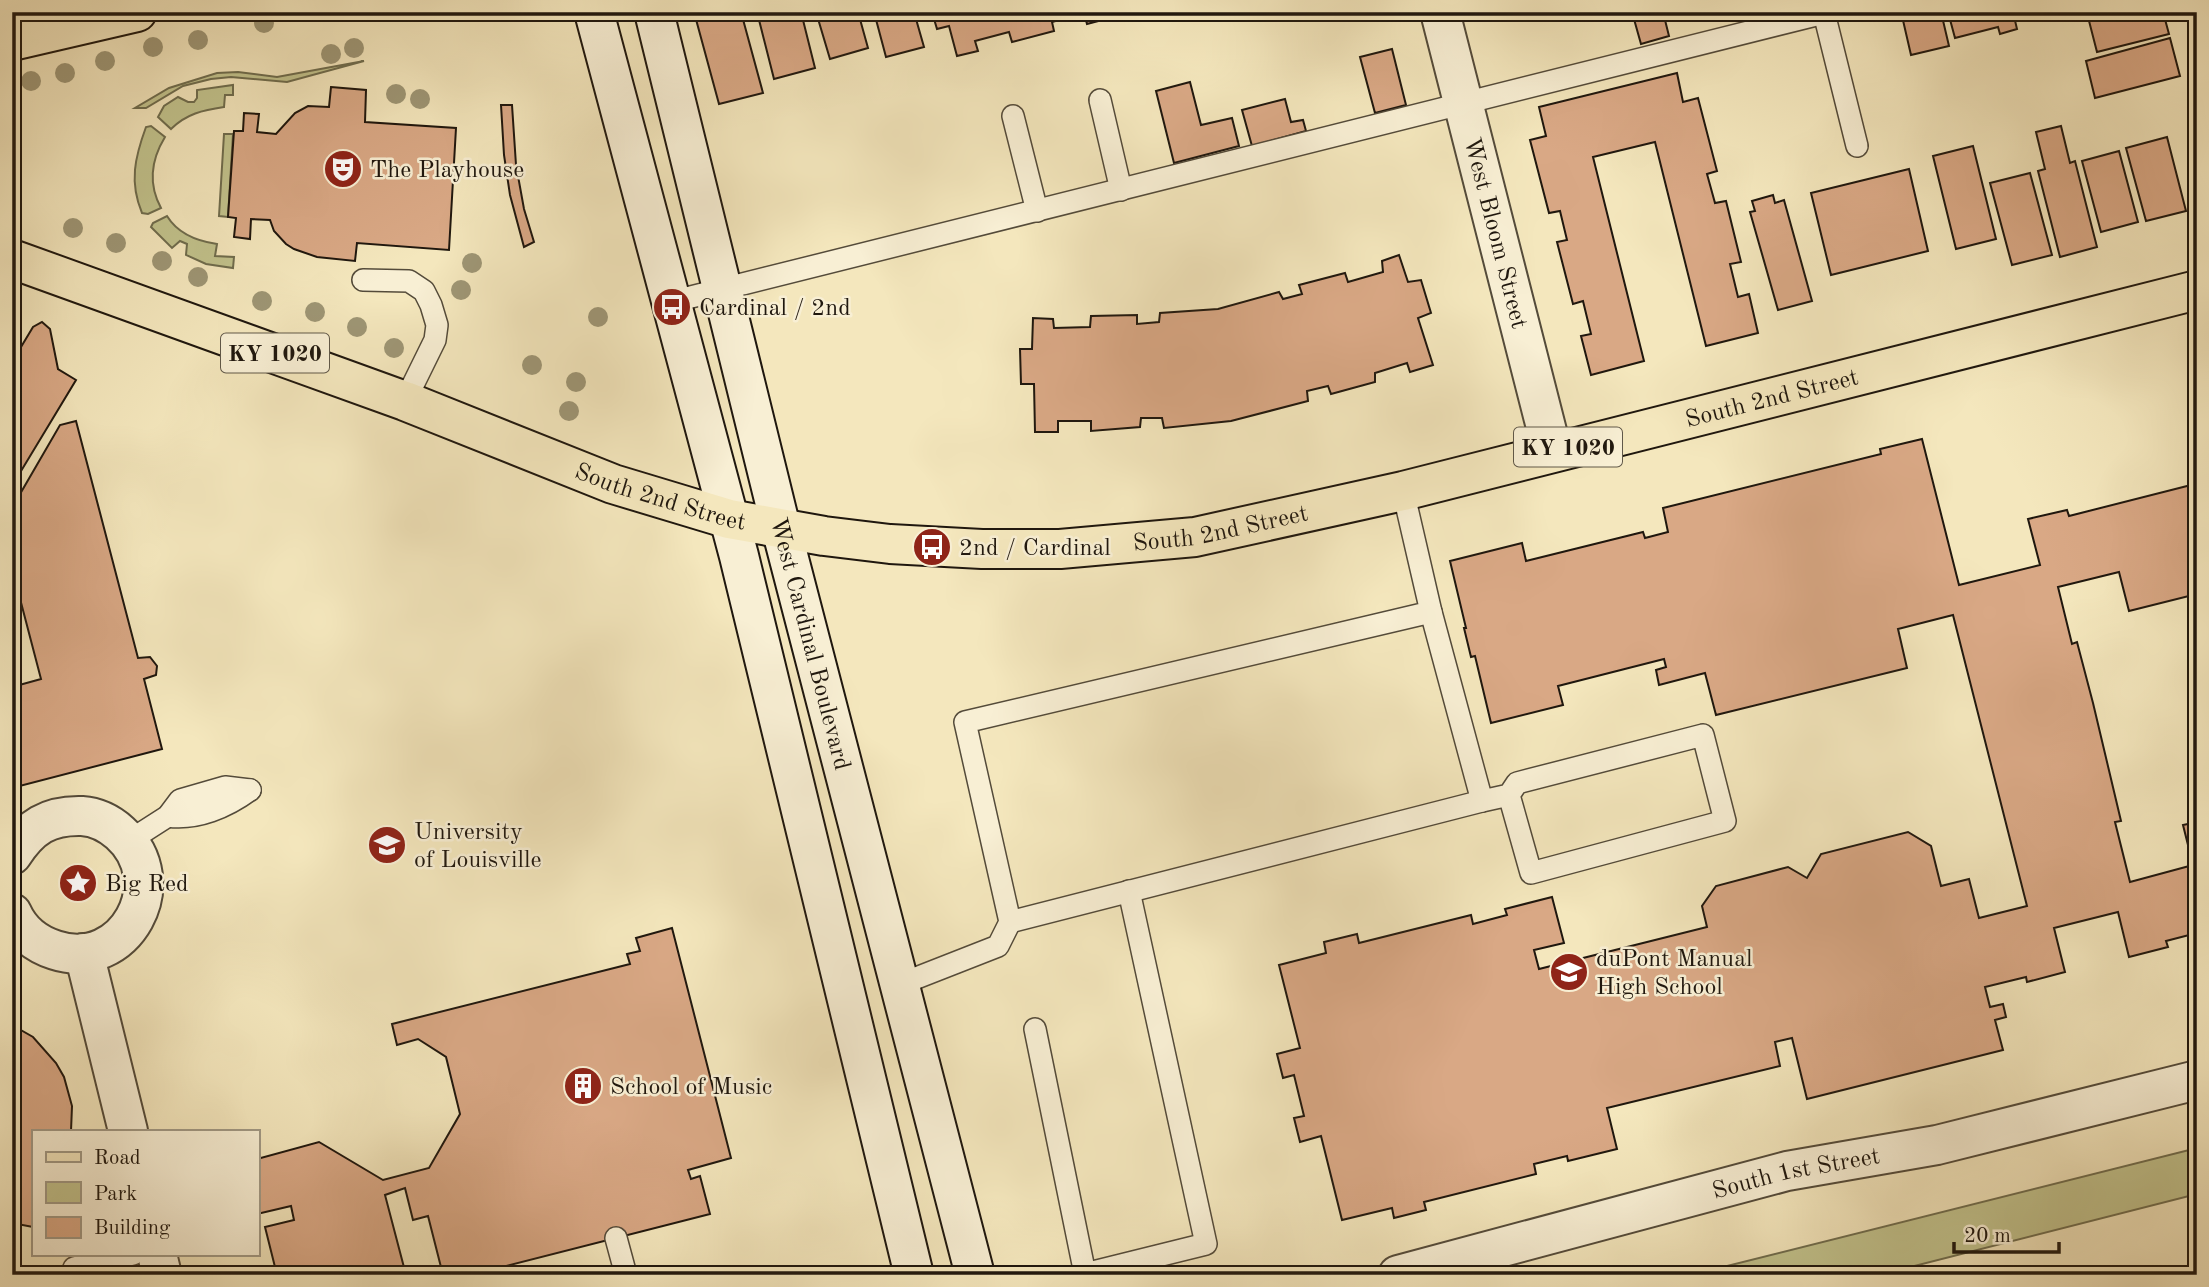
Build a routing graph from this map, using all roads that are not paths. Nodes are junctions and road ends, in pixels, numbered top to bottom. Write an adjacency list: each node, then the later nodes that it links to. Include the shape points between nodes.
1 (137, 12): 6 (main road)
2 (594, 12): 17 (main road, West Cardinal Boulevard)
3 (654, 12): 15 (main road, West Cardinal Boulevard)
4 (1440, 12): 8 (main road, West Bloom Street)
5 (1826, 13): 8 (lane); 10 (lane)
6 (12, 41)
7 (1100, 100): 11 (lane)
8 (1463, 104): 11 (lane); 19 (main road, West Bloom Street)
9 (1013, 116): 12 (lane)
10 (1857, 146)
11 (1121, 190): 12 (lane)
12 (1037, 211): 15 (lane)
13 (12, 258): 18 (main road, South 2nd Street / KY 1020)
14 (363, 280): 18 (lane, via 409,281 424,291 431,305 437,325 435,340)
15 (723, 290): 17 (lane); 22 (main road, West Cardinal Boulevard)
16 (2197, 290): 19 (main road, South 2nd Street / KY 1020)
17 (671, 302): 21 (main road, West Cardinal Boulevard)
18 (405, 401): 21 (main road, South 2nd Street / KY 1020, via 613,484)
19 (1552, 452): 20 (main road, South 2nd Street / KY 1020)
20 (1403, 491): 22 (main road, South 2nd Street / KY 1020, via 1195,537 1060,549 890,544); 23 (lane)
21 (729, 519): 22 (main road, South 2nd Street / KY 1020); 43 (main road, West Cardinal Boulevard)
22 (781, 528): 33 (main road, West Cardinal Boulevard)
23 (1431, 612): 25 (lane); 31 (lane, via 965,722)
24 (1513, 789): 24 (lane, via 1531,873 1726,821 1703,734); 25 (lane)
25 (1482, 801): 29 (lane)
26 (168, 816): 27 (lane)
27 (129, 841): 28 (main road, via 111,825 89,817 66,816 43,823 24,837); 32 (main road, via 144,880 135,920 104,948)
28 (12, 855)
29 (1129, 891): 31 (lane); 34 (lane, via 1206,1244 1086,1274)
30 (12, 913): 32 (main road, via 26,934 43,946 63,953)
31 (1010, 922): 33 (lane, via 998,946)
32 (84, 953): 36 (main road)
33 (901, 984): 44 (main road, West Cardinal Boulevard)
34 (1035, 1029)
35 (2197, 1080): 45 (main road, South 1st Street, via 1937,1145 1787,1171)
36 (128, 1130)
37 (616, 1238): 42 (lane)
38 (125, 1256): 40 (lane)
39 (157, 1256): 41 (main road)
40 (74, 1268)
41 (162, 1275)
42 (626, 1275)
43 (914, 1275)
44 (975, 1275)
45 (1398, 1275)

